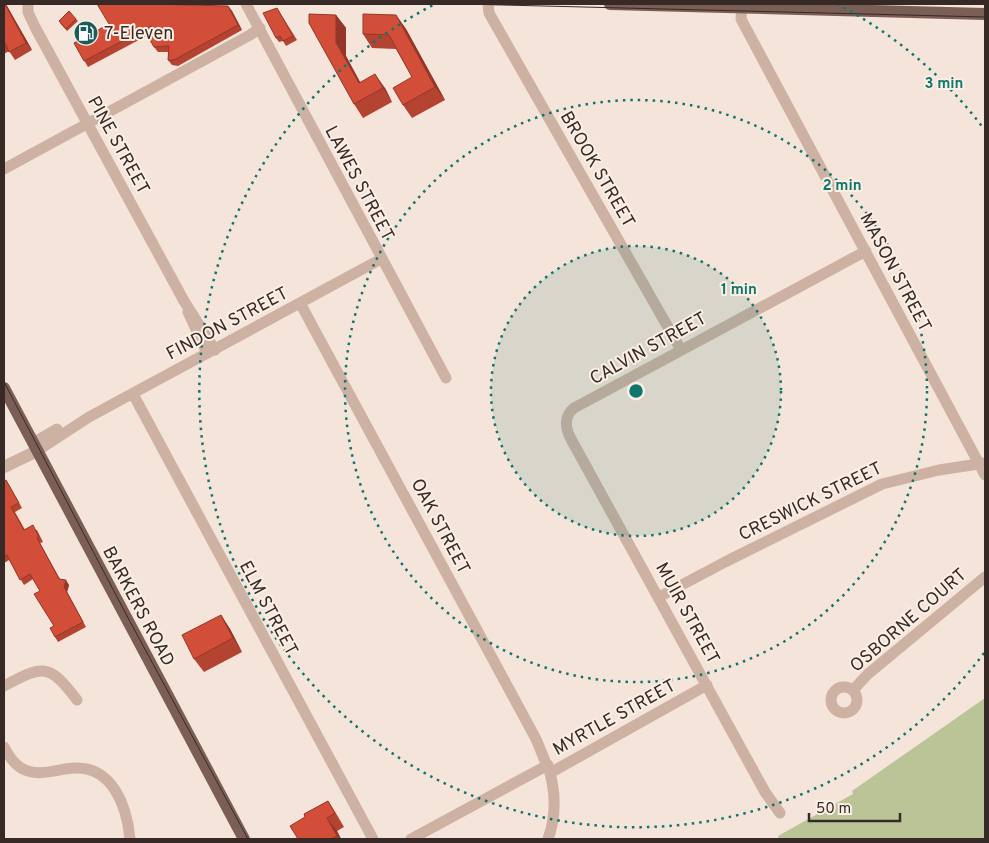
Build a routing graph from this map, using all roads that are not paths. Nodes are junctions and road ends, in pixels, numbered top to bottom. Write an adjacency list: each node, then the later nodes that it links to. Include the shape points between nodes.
1 (28, 4): 9 (street, PINE STREET, via 35,28)
2 (246, 4): 8 (street, LAWES STREET)
3 (488, 4): 14 (street, BROOK STREET, via 489,13)
4 (610, 4): 5 (main road)
5 (742, 6): 6 (main road); 11 (street, MASON STREET, via 741,19)
6 (867, 7): 7 (main road)
7 (985, 14)
8 (260, 28): 9 (street); 12 (street, LAWES STREET)
9 (88, 124): 10 (street); 15 (street, PINE STREET)
10 (4, 169)
11 (866, 251): 14 (street, CALVIN STREET); 23 (street, MASON STREET)
12 (381, 259): 13 (street, FINDON STREET); 16 (street, LAWES STREET)
13 (300, 303): 15 (street, FINDON STREET); 31 (street, OAK STREET, via 536,739)
14 (681, 350): 19 (street, CALVIN STREET, via 574,408 568,415)
15 (211, 352): 18 (street, FINDON STREET)
16 (446, 378)
17 (4, 388): 20 (main road, BARKERS ROAD)
18 (133, 394): 20 (street, FINDON STREET); 35 (street, ELM STREET)
19 (567, 429): 25 (street, MUIR STREET)
20 (35, 447): 21 (street); 22 (street); 34 (main road, BARKERS ROAD)
21 (4, 459)
22 (4, 467)
23 (983, 468): 25 (street, CRESWICK STREET, via 938,470 886,482)
24 (985, 576): 28 (street, OSBORNE COURT)
25 (659, 597): 26 (street, MUIR STREET)
26 (707, 685): 31 (street, MYRTLE STREET); 32 (street, MUIR STREET)
27 (4, 686): 29 (street, via 42,670 57,677)
28 (853, 690)
29 (77, 700)
30 (4, 747): 33 (street, via 15,763 26,770 42,773 85,768 102,775 120,800)
31 (549, 769): 36 (street, MYRTLE STREET); 37 (street, OAK STREET, via 555,810)
32 (780, 813)
33 (130, 839)
34 (244, 839)
35 (373, 839)
36 (411, 839)
37 (548, 839)

